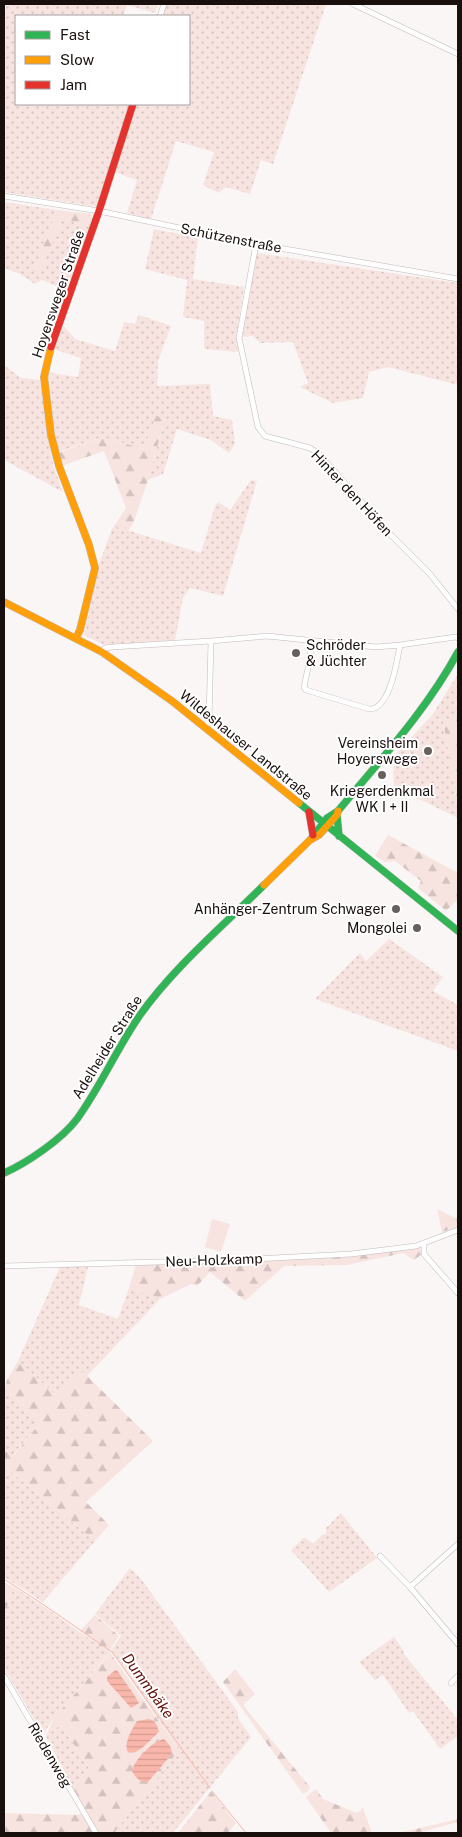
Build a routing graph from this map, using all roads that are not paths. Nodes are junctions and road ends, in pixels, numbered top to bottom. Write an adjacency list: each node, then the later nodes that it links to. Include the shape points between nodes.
1 (353, 4): 2 (street)
2 (458, 54)
3 (133, 105): 5 (street, Hoyersweger Straße)
4 (4, 196): 5 (street, Schützenstraße)
5 (99, 211): 6 (street, Schützenstraße); 10 (street, Hoyersweger Straße, via 51,345 44,377 51,435 59,466 95,568)
6 (256, 244): 7 (street, Schützenstraße); 9 (street, Hinter den Höfen, via 238,338 258,428 265,436 318,453 430,574)
7 (458, 279)
8 (4, 602): 10 (street, Wildeshauser Landstraße)
9 (458, 609)
10 (76, 638): 15 (street, Wildeshauser Landstraße)
11 (458, 638): 14 (street)
12 (312, 640): 13 (street, via 267,636); 14 (street, via 376,647); 14 (street, via 306,690 373,709 379,706 394,680)
13 (211, 641): 15 (street, via 112,647); 17 (street, via 209,720)
14 (400, 645)
15 (102, 652): 17 (street, Wildeshauser Landstraße)
16 (458, 652): 19 (street, Adelheider Straße, via 417,718)
17 (205, 727): 18 (street, Wildeshauser Landstraße)
18 (309, 812): 20 (street, Wildeshauser Landstraße); 22 (street)
19 (337, 813): 20 (street, Adelheider Straße); 21 (street)
20 (325, 825): 21 (street, Wildeshauser Landstraße); 22 (street, Adelheider Straße)
21 (339, 836): 23 (street, Wildeshauser Landstraße)
22 (311, 838): 24 (street, Adelheider Straße, via 169,979 140,1015 76,1120 48,1146)
23 (458, 931)
24 (4, 1174)
25 (458, 1230): 26 (street, Neu-Holzkamp)
26 (424, 1243): 27 (street, Neu-Holzkamp, via 332,1255); 28 (street, via 424,1254)
27 (4, 1266)
28 (458, 1293)
29 (458, 1544): 31 (street)
30 (380, 1556): 31 (street)
31 (410, 1587): 32 (street)
32 (458, 1644)
33 (4, 1676): 36 (street, Riedenweg)
34 (458, 1676): 35 (street)
35 (451, 1683)
36 (96, 1833)

